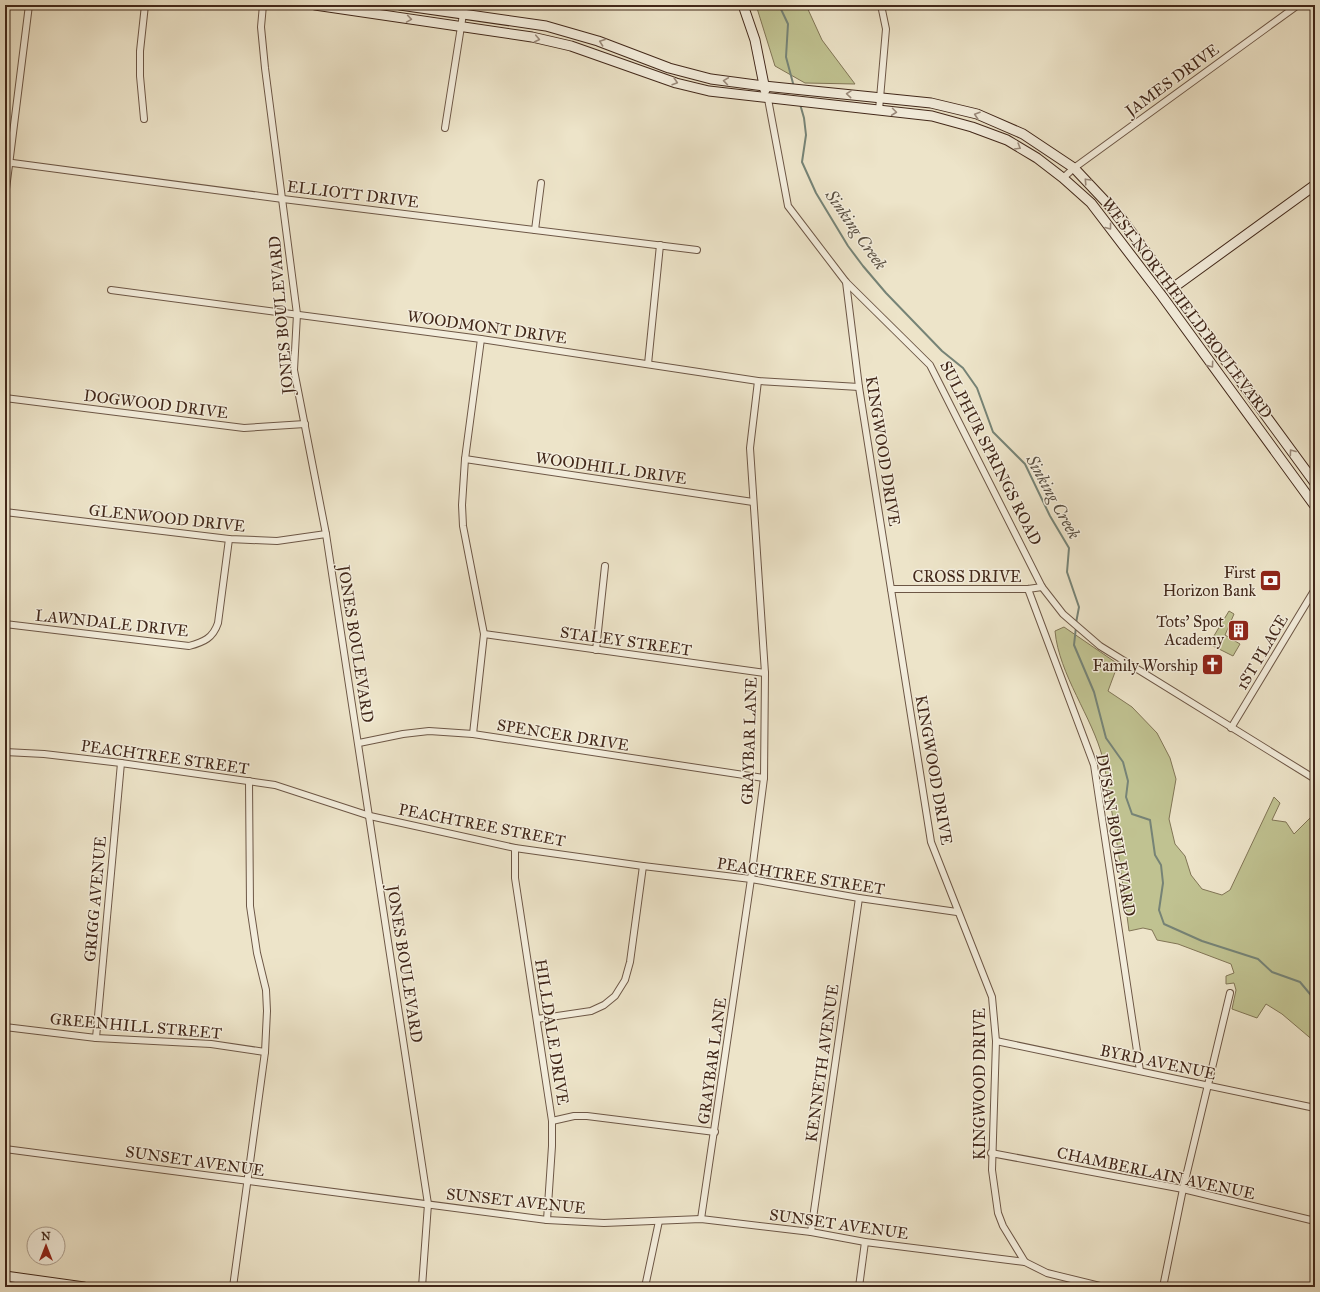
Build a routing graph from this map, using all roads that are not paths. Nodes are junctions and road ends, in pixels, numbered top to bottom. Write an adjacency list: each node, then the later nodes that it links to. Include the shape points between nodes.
1 (29, 5): 17 (street)
2 (146, 5): 15 (street, via 140,51)
3 (263, 5): 23 (street, JONES BOULEVARD, via 261,27 265,68)
4 (315, 5): 10 (main road, WEST NORTHFIELD BOULEVARD, one-way to 10)
5 (400, 5): 9 (main road, WEST NORTHFIELD BOULEVARD)
6 (743, 5): 11 (main road, SULPHUR SPRINGS ROAD, via 755,40)
7 (881, 5): 12 (street, via 886,29)
8 (1298, 5): 18 (street, JAMES DRIVE)
9 (463, 14): 10 (street); 11 (main road, WEST NORTHFIELD BOULEVARD, one-way to 9, via 711,78 669,68 598,41 546,26)
10 (461, 27): 13 (main road, WEST NORTHFIELD BOULEVARD, one-way to 13, via 562,44 676,83 709,91); 16 (street)
11 (764, 86): 12 (main road, WEST NORTHFIELD BOULEVARD, one-way to 11); 13 (main road, SULPHUR SPRINGS ROAD)
12 (880, 97): 14 (street); 18 (main road, WEST NORTHFIELD BOULEVARD, one-way to 12, via 1023,134 977,114 931,103)
13 (768, 99): 14 (main road, WEST NORTHFIELD BOULEVARD); 27 (street, SULPHUR SPRINGS ROAD, via 788,206)
14 (879, 110): 19 (main road, WEST NORTHFIELD BOULEVARD, one-way to 19, via 932,116 972,127 1007,140)
15 (144, 119)
16 (446, 128)
17 (7, 162): 22 (street); 23 (street, ELLIOTT DRIVE)
18 (1074, 168): 19 (street, JAMES DRIVE); 28 (main road, WEST NORTHFIELD BOULEVARD, one-way to 18, via 1121,218)
19 (1063, 178): 30 (main road, WEST NORTHFIELD BOULEVARD, one-way to 30, via 1091,203)
20 (541, 183): 24 (street)
21 (1315, 185): 28 (main road)
22 (5, 197)
23 (283, 199): 24 (street, ELLIOTT DRIVE); 31 (street, JONES BOULEVARD)
24 (536, 230): 25 (street, ELLIOTT DRIVE)
25 (660, 245): 26 (street, ELLIOTT DRIVE); 35 (street)
26 (697, 250)
27 (846, 282): 37 (street, KINGWOOD DRIVE); 48 (street, SULPHUR SPRINGS ROAD, via 930,365)
28 (1173, 287): 30 (main road); 33 (main road, WEST NORTHFIELD BOULEVARD)
29 (111, 290): 31 (street, WOODMONT DRIVE)
30 (1162, 296): 34 (main road, WEST NORTHFIELD BOULEVARD)
31 (297, 314): 32 (street, WOODMONT DRIVE); 39 (street, JONES BOULEVARD, via 294,370)
32 (481, 339): 35 (street, WOODMONT DRIVE); 40 (street)
33 (1213, 343): 34 (main road); 41 (main road, WEST NORTHFIELD BOULEVARD, one-way to 33)
34 (1202, 352): 43 (main road, WEST NORTHFIELD BOULEVARD, one-way to 43)
35 (648, 364): 36 (street, WOODMONT DRIVE)
36 (758, 381): 37 (street, WOODMONT DRIVE); 42 (street, GRAYBAR LANE, via 750,448)
37 (859, 387): 49 (street, KINGWOOD DRIVE)
38 (5, 398): 39 (street, DOGWOOD DRIVE, via 244,428)
39 (305, 424): 45 (street, JONES BOULEVARD)
40 (465, 459): 42 (street, WOODHILL DRIVE); 53 (street, via 463,526)
41 (1315, 483)
42 (753, 502): 55 (street, GRAYBAR LANE)
43 (1315, 506)
44 (5, 512): 46 (street, GLENWOOD DRIVE)
45 (326, 534): 46 (street, GLENWOOD DRIVE, via 277,541); 58 (street, JONES BOULEVARD)
46 (228, 539): 52 (street, LAWNDALE DRIVE, via 218,623 215,632 200,643 189,646)
47 (605, 566): 54 (street)
48 (1042, 587): 50 (street, CROSS DRIVE); 56 (street, SULPHUR SPRINGS ROAD, via 1072,624 1100,646)
49 (891, 589): 50 (street, CROSS DRIVE); 69 (street, KINGWOOD DRIVE, via 931,842)
50 (1028, 589): 76 (street, DUSAN BOULEVARD, via 1094,765)
51 (1315, 589): 56 (street, 1ST PLACE)
52 (5, 624)
53 (484, 634): 54 (street, STALEY STREET); 57 (street)
54 (596, 650): 55 (street, STALEY STREET)
55 (765, 673): 61 (street, GRAYBAR LANE)
56 (1231, 728): 62 (street, SULPHUR SPRINGS ROAD)
57 (473, 734): 58 (street, SPENCER DRIVE, via 429,731); 61 (street, SPENCER DRIVE)
58 (359, 743): 64 (street, JONES BOULEVARD)
59 (5, 752): 60 (street, PEACHTREE STREET)
60 (121, 763): 63 (street, PEACHTREE STREET); 73 (street, GRIGG AVENUE)
61 (764, 778): 67 (street, GRAYBAR LANE)
62 (1315, 779)
63 (249, 781): 64 (street, PEACHTREE STREET, via 275,785); 75 (street, via 250,906 257,954 266,990)
64 (370, 816): 65 (street, PEACHTREE STREET); 85 (street, JONES BOULEVARD)
65 (515, 848): 66 (street, PEACHTREE STREET); 71 (street, HILLDALE DRIVE, via 515,878)
66 (643, 866): 67 (street, PEACHTREE STREET); 71 (street, via 630,962 625,980 615,996 604,1005 590,1010)
67 (751, 879): 68 (street, PEACHTREE STREET); 80 (street, GRAYBAR LANE)
68 (859, 898): 69 (street, PEACHTREE STREET); 90 (street, KENNETH AVENUE)
69 (957, 912): 74 (street, KINGWOOD DRIVE, via 992,997)
70 (1230, 993): 77 (street)
71 (536, 1018): 79 (street, HILLDALE DRIVE)
72 (5, 1027): 73 (street, GREENHILL STREET)
73 (96, 1038): 75 (street, GREENHILL STREET, via 211,1044)
74 (996, 1041): 76 (street, BYRD AVENUE); 82 (street, KINGWOOD DRIVE)
75 (265, 1052): 83 (street)
76 (1140, 1071): 77 (street, BYRD AVENUE)
77 (1209, 1086): 78 (street, BYRD AVENUE); 84 (street)
78 (1315, 1108)
79 (552, 1121): 80 (street, via 587,1116); 87 (street, HILLDALE DRIVE)
80 (715, 1132): 86 (street, GRAYBAR LANE)
81 (5, 1149): 83 (street, SUNSET AVENUE)
82 (991, 1153): 84 (street, CHAMBERLAIN AVENUE); 92 (street, KINGWOOD DRIVE, via 998,1213)
83 (247, 1182): 85 (street, SUNSET AVENUE); 95 (street)
84 (1183, 1189): 89 (street, CHAMBERLAIN AVENUE); 100 (street)
85 (428, 1204): 87 (street, SUNSET AVENUE); 96 (street, JONES BOULEVARD)
86 (701, 1219): 88 (street, SUNSET AVENUE); 90 (street, SUNSET AVENUE)
87 (547, 1220): 88 (street, SUNSET AVENUE, via 604,1223)
88 (659, 1221): 97 (street)
89 (1315, 1221)
90 (811, 1232): 91 (street, SUNSET AVENUE)
91 (865, 1242): 92 (street, SUNSET AVENUE); 98 (street)
92 (1025, 1262): 99 (street, via 1047,1273)
93 (5, 1276): 94 (main road)
94 (84, 1287)
95 (233, 1287)
96 (422, 1287)
97 (645, 1287)
98 (859, 1287)
99 (1104, 1287)
100 (1163, 1287)

